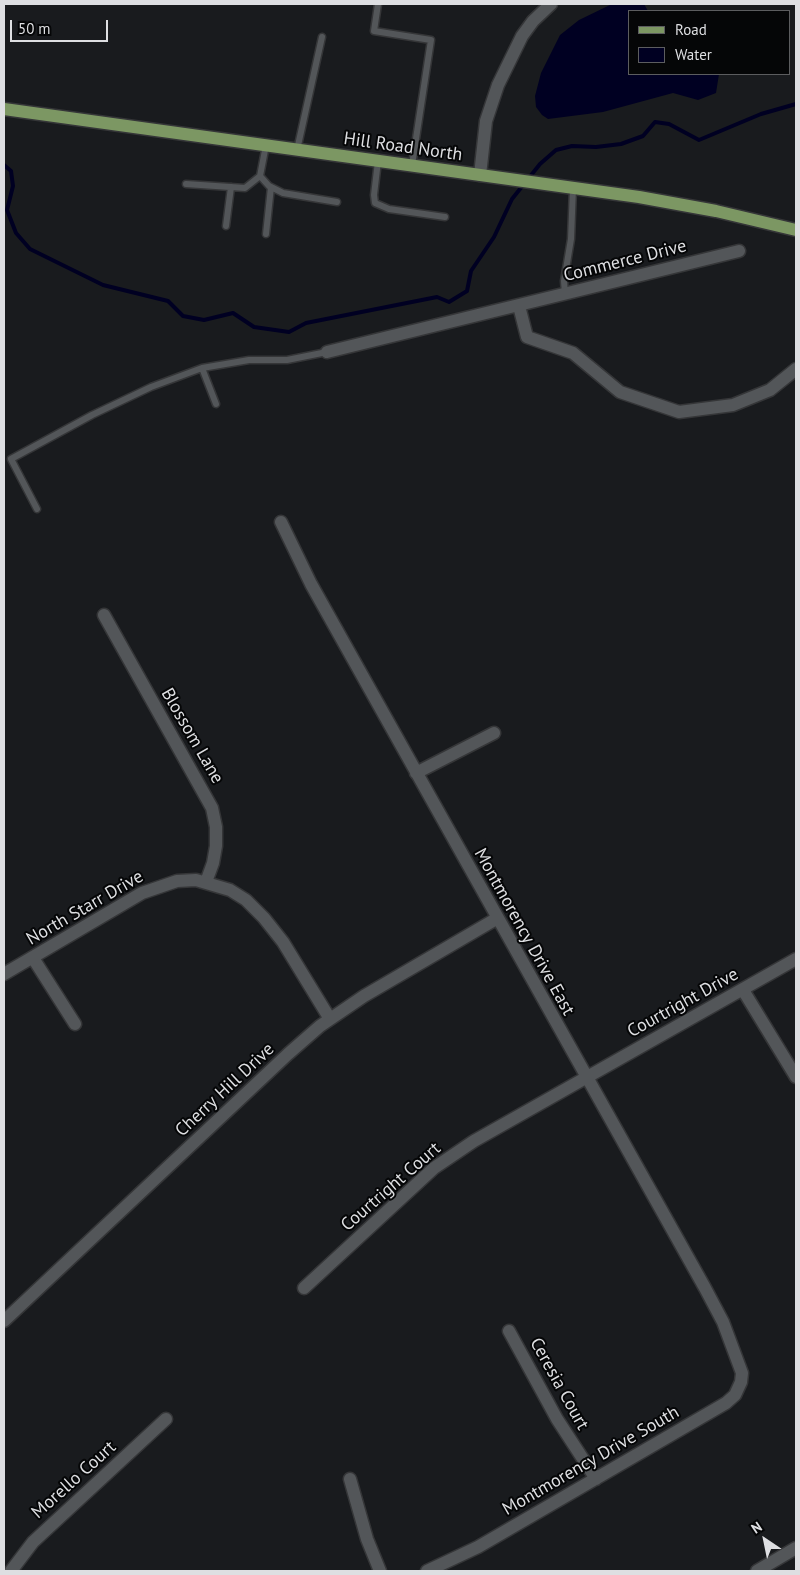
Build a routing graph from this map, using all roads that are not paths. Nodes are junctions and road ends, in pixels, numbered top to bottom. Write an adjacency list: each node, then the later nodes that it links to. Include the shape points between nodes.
1 (378, 4): 8 (lane, via 374,31 431,40)
2 (550, 4): 9 (street, via 522,36 498,85 486,122)
3 (322, 37): 6 (lane)
4 (4, 109): 5 (main road, Hill Road North)
5 (266, 145): 6 (main road, Hill Road North); 10 (lane)
6 (297, 150): 7 (main road, Hill Road North)
7 (378, 161): 8 (main road, Hill Road North); 16 (lane, via 375,203 389,209)
8 (412, 166): 9 (main road, Hill Road North)
9 (480, 175): 14 (main road, Hill Road North)
10 (260, 176): 12 (lane, via 245,188); 13 (lane)
11 (186, 184): 12 (lane)
12 (230, 187): 17 (lane)
13 (271, 187): 15 (lane, via 283,193); 19 (lane)
14 (573, 188): 18 (main road, Hill Road North, via 716,211); 21 (lane)
15 (337, 202)
16 (445, 217)
17 (226, 226)
18 (796, 230)
19 (266, 234)
20 (739, 251): 21 (street, Commerce Drive)
21 (565, 294): 22 (street, Commerce Drive)
22 (518, 306): 23 (street, Commerce Drive); 25 (street, via 527,337 573,353 620,392 679,412 733,405 770,390)
23 (327, 352): 24 (lane, via 287,360 249,360)
24 (202, 368): 26 (lane); 27 (lane, via 92,415 11,459)
25 (796, 370)
26 (216, 404)
27 (37, 509)
28 (281, 522): 31 (street, Montmorency Drive East, via 310,584)
29 (104, 615): 32 (street, Blossom Lane, via 212,808 216,846)
30 (494, 733): 31 (street)
31 (416, 773): 33 (street, Montmorency Drive East)
32 (206, 882): 34 (street, North Starr Drive, via 177,881 142,893); 38 (street, North Starr Drive, via 230,890 264,918 283,942)
33 (496, 919): 38 (street, Cherry Hill Drive, via 446,946); 40 (street, Montmorency Drive East)
34 (33, 958): 36 (street, North Starr Drive); 39 (street)
35 (796, 959): 37 (street, Courtright Drive)
36 (4, 974)
37 (743, 990): 40 (street, Courtright Drive); 41 (street)
38 (330, 1019): 43 (street, Cherry Hill Drive, via 288,1054)
39 (75, 1024)
40 (586, 1077): 42 (street, Courtright Court, via 474,1141 434,1168); 45 (street, Montmorency Drive East, via 714,1305)
41 (796, 1077)
42 (304, 1288)
43 (4, 1321)
44 (509, 1331): 47 (street, Ceresia Court, via 557,1419)
45 (736, 1358): 47 (street, Montmorency Drive South, via 742,1373 741,1382 726,1404)
46 (166, 1419): 50 (street, Morello Court, via 40,1536)
47 (596, 1479): 52 (street, Montmorency Drive South, via 478,1547)
48 (350, 1480): 51 (street)
49 (796, 1548): 53 (street)
50 (11, 1571)
51 (380, 1571)
52 (427, 1571)
53 (757, 1571)

